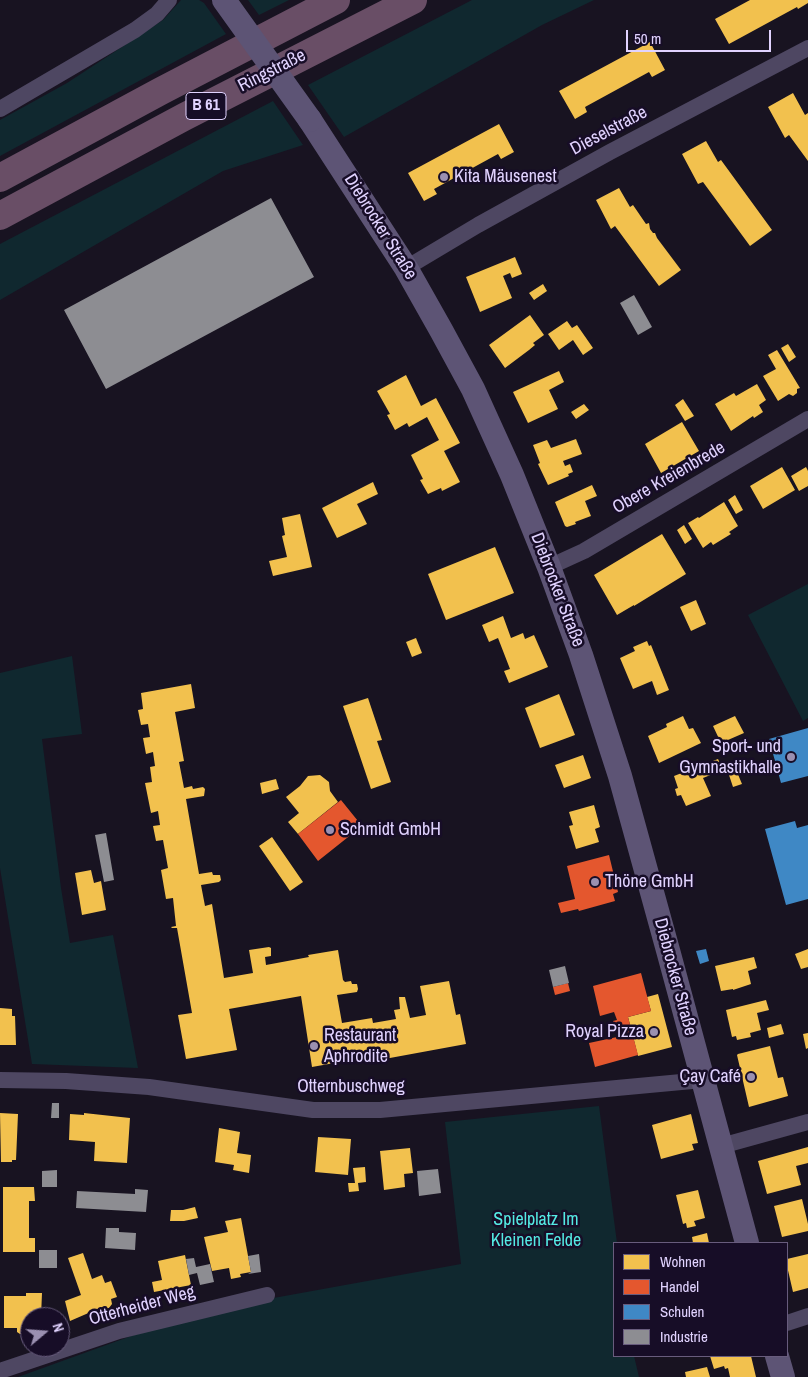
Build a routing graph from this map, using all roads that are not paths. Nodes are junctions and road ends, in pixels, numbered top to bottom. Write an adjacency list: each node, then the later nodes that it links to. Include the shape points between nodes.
1 (169, 0): 6 (street, via 157,14 135,30)
2 (224, 0): 9 (main road, Diebrocker Straße, bridge, via 310,120)
3 (336, 0): 7 (highway, Ringstraße / B 61)
4 (413, 0): 8 (highway, Ringstraße / B 61)
5 (808, 48): 9 (street, Dieselstraße, via 601,157)
6 (0, 109)
7 (0, 178)
8 (0, 216)
9 (406, 268): 11 (main road, Diebrocker Straße, via 473,389 512,475)
10 (808, 419): 11 (street, Obere Kreienbrede, via 584,551)
11 (548, 567): 13 (main road, Diebrocker Straße, via 581,655 620,776)
12 (0, 1080): 13 (street, Otternbuschweg, via 149,1087 296,1108 380,1110)
13 (703, 1080): 15 (main road, Diebrocker Straße)
14 (808, 1122): 15 (street)
15 (721, 1146): 16 (main road, Diebrocker Straße)
16 (746, 1242)
17 (267, 1295): 21 (street, Otterheider Weg, via 119,1331)
18 (808, 1316): 19 (street)
19 (788, 1323)
20 (777, 1357): 22 (main road)
21 (0, 1371)
22 (783, 1377)

